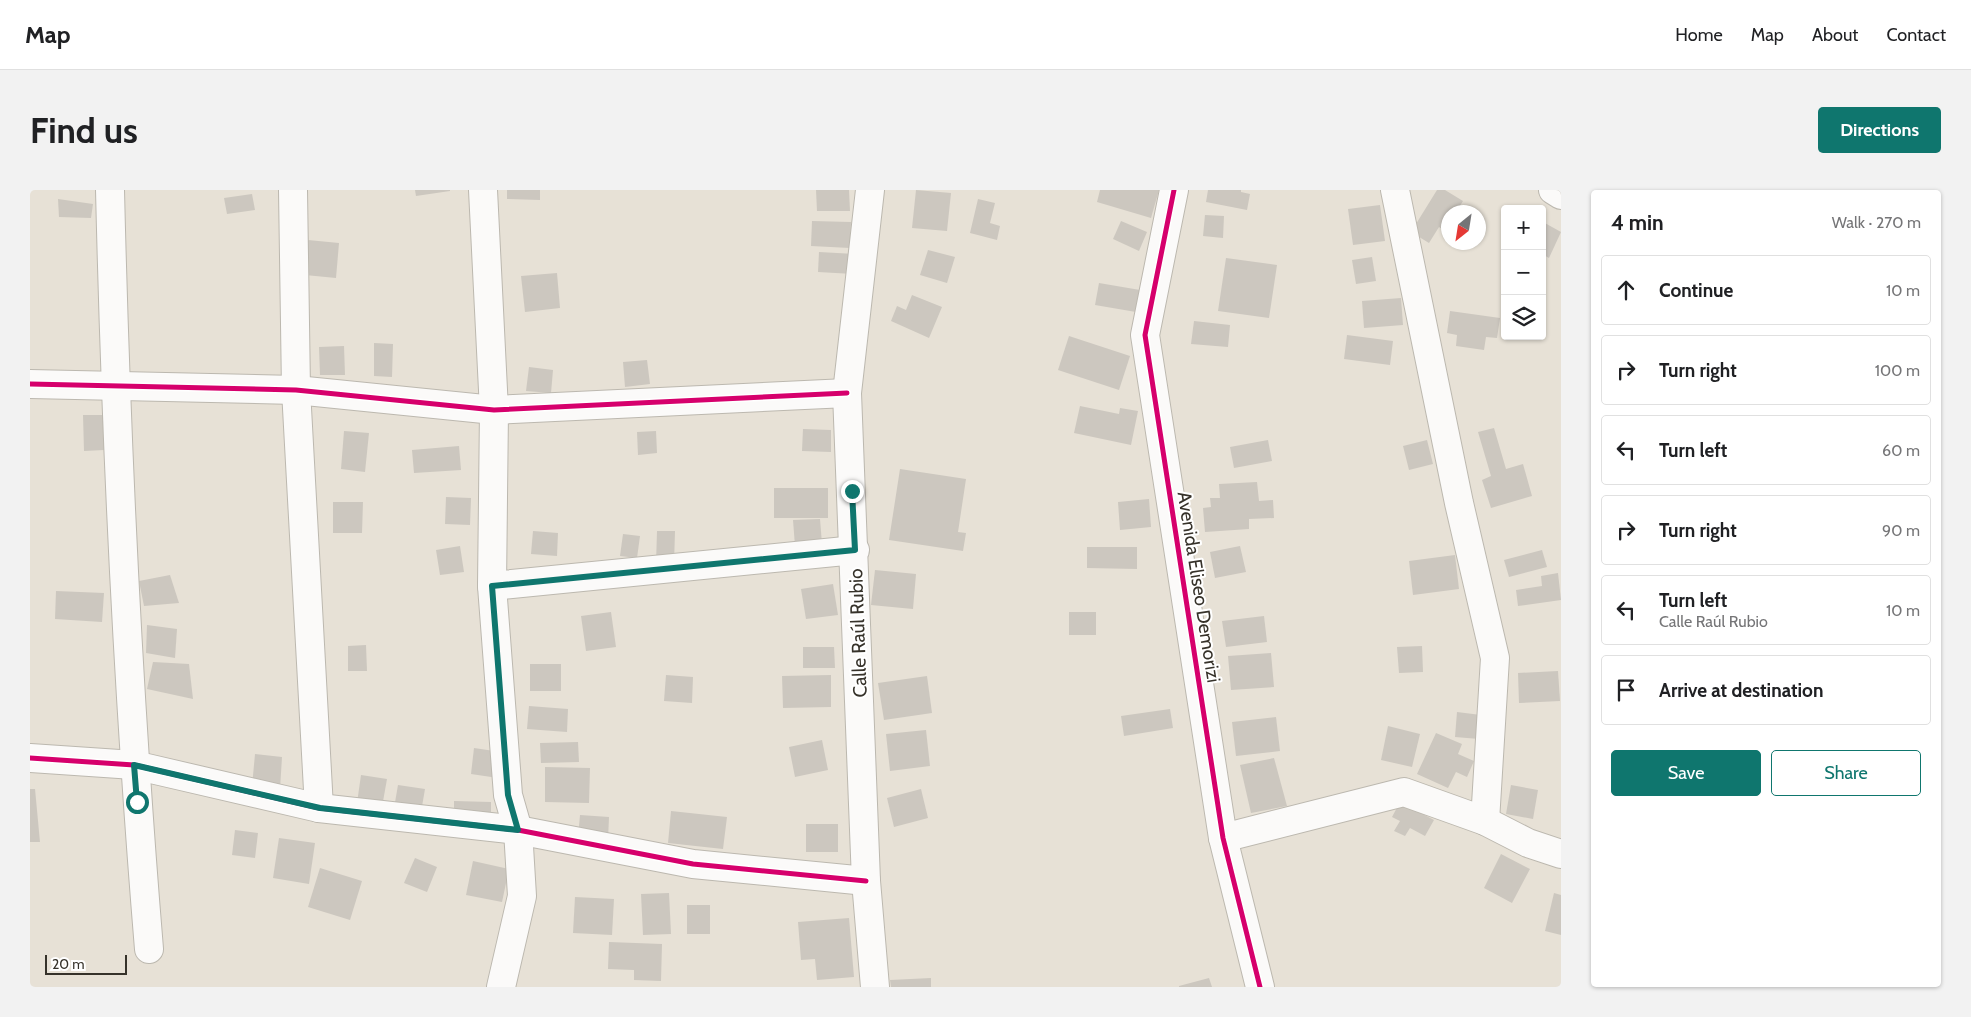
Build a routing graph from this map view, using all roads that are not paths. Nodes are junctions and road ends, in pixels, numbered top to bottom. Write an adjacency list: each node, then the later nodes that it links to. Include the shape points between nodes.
1 (110, 190): 10 (street)
2 (293, 190): 11 (street)
3 (483, 190): 13 (street)
4 (870, 190): 12 (street, Calle Raúl Rubio)
5 (1174, 190): 21 (street, Avenida Eliseo Demorizi, via 1145,335)
6 (1395, 190): 19 (street, via 1459,503 1495,658)
7 (1553, 190): 8 (street)
8 (1561, 195)
9 (30, 384): 10 (street)
10 (115, 385): 11 (street); 17 (street)
11 (296, 390): 13 (street); 18 (street)
12 (847, 393): 13 (street); 14 (street, Calle Raúl Rubio)
13 (494, 410): 15 (street)
14 (855, 550): 15 (street); 23 (street, Calle Raúl Rubio)
15 (492, 586): 20 (street, via 508,795)
16 (30, 758): 17 (street)
17 (134, 765): 18 (street); 24 (street)
18 (320, 808): 20 (street)
19 (1485, 821): 21 (street, via 1404,792); 22 (street, via 1528,843)
20 (518, 830): 23 (street, via 693,864); 25 (street, via 522,896)
21 (1223, 838): 27 (street, Avenida Eliseo Demorizi)
22 (1561, 854)
23 (866, 881): 26 (street, Calle Raúl Rubio)
24 (149, 949)
25 (501, 987)
26 (875, 987)
27 (1260, 987)

